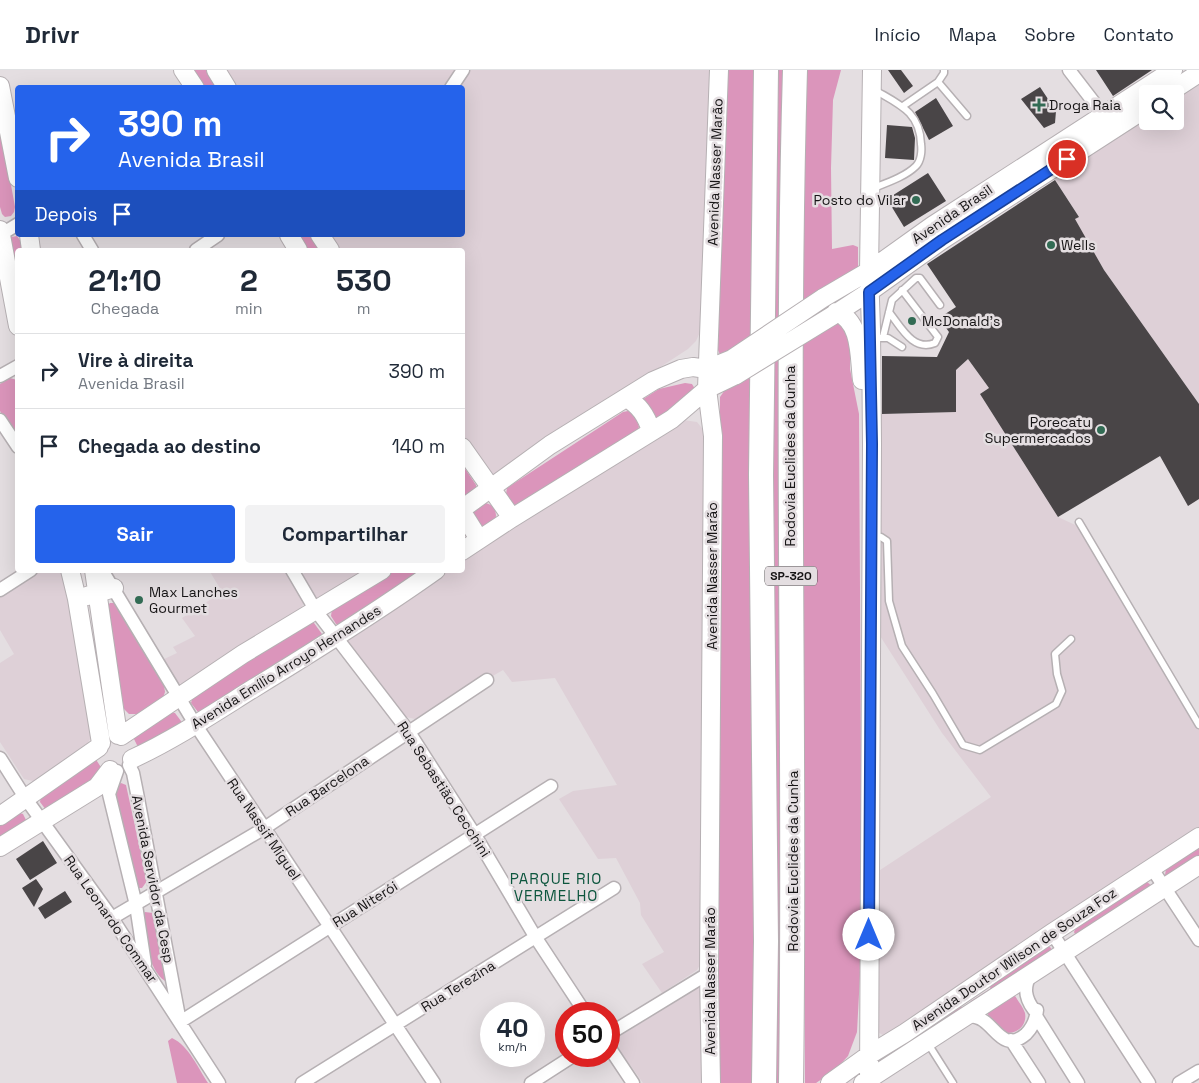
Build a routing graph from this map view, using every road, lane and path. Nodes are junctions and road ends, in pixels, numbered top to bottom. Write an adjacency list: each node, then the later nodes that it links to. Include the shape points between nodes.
1 (183, 70): 13 (main road)
2 (216, 70): 14 (main road)
3 (463, 70): 15 (street)
4 (719, 70): 49 (main road, Avenida Nasser Marão)
5 (766, 70): 133 (highway, Rodovia Euclides da Cunha / SP-320, via 761,466 766,941)
6 (795, 70): 134 (highway, Rodovia Euclides da Cunha / SP-320, via 790,249 794,928)
7 (872, 70): 18 (main road)
8 (944, 70): 12 (lane)
9 (1069, 70): 22 (street)
10 (1173, 70): 22 (main road, Avenida Brasil)
11 (1199, 73): 16 (main road)
12 (938, 82): 19 (lane); 21 (lane)
13 (193, 85)
14 (226, 85)
15 (453, 85)
16 (1181, 85)
17 (0, 86): 23 (main road)
18 (872, 88): 19 (lane); 26 (main road)
19 (903, 106): 26 (lane, via 921,132 922,150 918,164)
20 (1139, 110): 22 (main road, Avenida Brasil)
21 (968, 116)
22 (1109, 122): 29 (main road, Avenida Brasil)
23 (7, 124): 24 (street); 25 (main road)
24 (15, 136)
25 (15, 163)
26 (870, 190): 38 (main road)
27 (15, 226): 28 (street)
28 (0, 233): 42 (main road)
29 (937, 233): 38 (main road, Avenida Brasil); 40 (main road, Avenida Brasil)
30 (84, 237): 34 (street)
31 (215, 237): 35 (street)
32 (289, 237): 36 (main road)
33 (321, 237): 37 (main road)
34 (91, 248)
35 (199, 248)
36 (297, 248)
37 (329, 248)
38 (869, 271): 40 (main road); 47 (main road, Avenida Brasil, bridge, via 823,298)
39 (902, 290): 41 (lane, via 920,278); 43 (lane, via 892,300); 43 (lane, via 938,336 935,343 928,346 916,344)
40 (869, 292): 44 (main road, Avenida Brasil); 45 (main road)
41 (940, 306)
42 (15, 310)
43 (889, 312): 45 (lane)
44 (834, 314): 47 (main road, Avenida Brasil, bridge); 56 (main road, via 844,315 852,323 857,339)
45 (877, 338): 46 (lane); 56 (main road)
46 (902, 347)
47 (734, 367): 49 (main road); 51 (main road)
48 (15, 368): 50 (street)
49 (708, 369): 51 (main road, Avenida Nasser Marão); 52 (main road, via 681,369)
50 (0, 376)
51 (707, 389): 54 (main road, via 672,419); 109 (main road, Avenida Nasser Marão, via 713,436)
52 (626, 398): 54 (main road, via 642,411); 58 (main road, via 550,445)
53 (0, 420): 55 (street)
54 (651, 431): 61 (main road)
55 (15, 442)
56 (872, 444): 63 (main road)
57 (465, 451): 58 (main road)
58 (490, 488): 59 (main road); 61 (main road)
59 (465, 508)
60 (465, 515): 64 (main road)
61 (512, 518): 64 (main road)
62 (1079, 522): 82 (lane)
63 (871, 536): 78 (lane, via 887,541 889,600 902,646 963,745 980,750 1056,704 1062,691 1055,654); 121 (main road)
64 (479, 540): 65 (main road)
65 (465, 549)
66 (26, 573): 73 (street)
67 (71, 573): 75 (main road)
68 (96, 573): 74 (main road)
69 (102, 573): 74 (street, Rua Nassif Miguel)
70 (294, 573): 76 (street, Rua Sebastião Cecchini)
71 (377, 573): 76 (main road)
72 (432, 573): 77 (main road, Avenida Emílio Arroyo Hernandes)
73 (0, 590)
74 (105, 591): 75 (main road); 80 (street, Rua Nassif Miguel); 84 (main road)
75 (77, 599): 85 (main road)
76 (316, 611): 77 (street, Rua Sebastião Cecchini); 80 (main road, via 243,654)
77 (336, 638): 81 (main road, Avenida Emílio Arroyo Hernandes); 83 (street, Rua Sebastião Cecchini)
78 (1071, 639)
79 (487, 680): 83 (street, Rua Barcelona)
80 (178, 698): 81 (street, Rua Nassif Miguel); 84 (main road)
81 (195, 724): 87 (main road, Avenida Emílio Arroyo Hernandes); 92 (street, Rua Nassif Miguel)
82 (1199, 725)
83 (409, 732): 92 (street, Rua Barcelona); 93 (street, Rua Sebastião Cecchini)
84 (120, 736): 85 (main road, via 108,737); 87 (main road, via 133,748)
85 (100, 745): 87 (main road, via 99,761 104,767); 89 (main road)
86 (0, 758): 89 (street, Rua Leonardo Commar)
87 (122, 766): 91 (main road, Avenida Emílio Arroyo Hernandes, via 97,787); 100 (street, Avenida Servidor da Cesp, via 133,773); 101 (street, Avenida Servidor da Cesp, via 109,794)
88 (551, 786): 93 (street, Rua Niterói)
89 (26, 799): 90 (main road); 91 (street, Rua Leonardo Commar)
90 (0, 816)
91 (42, 820): 95 (main road, Avenida Emílio Arroyo Hernandes); 102 (street, Rua Leonardo Commar)
92 (263, 829): 100 (street, Rua Barcelona); 103 (street, Rua Nassif Miguel)
93 (475, 834): 103 (street, Rua Niterói); 105 (street, Rua Sebastião Cecchini)
94 (1199, 837): 97 (main road, Avenida Doutor Wilson de Souza Foz)
95 (0, 847)
96 (1199, 865): 99 (main road, Avenida Doutor Wilson de Souza Foz)
97 (1151, 867): 99 (street); 104 (main road, Avenida Doutor Wilson de Souza Foz)
98 (614, 888): 105 (street, Rua Terezina)
99 (1164, 888): 106 (street); 107 (main road, Avenida Doutor Wilson de Souza Foz)
100 (156, 893): 101 (street, Rua Barcelona); 115 (street, Avenida Servidor da Cesp)
101 (136, 905): 102 (street, Rua Barcelona); 108 (street, Avenida Servidor da Cesp)
102 (112, 918): 108 (street, Rua Leonardo Commar)
103 (330, 926): 115 (street, Rua Niterói); 116 (street, Rua Nassif Miguel)
104 (1052, 933): 107 (street); 111 (main road, Avenida Doutor Wilson de Souza Foz)
105 (536, 938): 112 (street, Rua Sebastião Cecchini); 116 (street, Rua Terezina)
106 (1199, 940)
107 (1064, 952): 110 (main road, Avenida Doutor Wilson de Souza Foz); 138 (street)
108 (146, 969): 115 (street, Rua Leonardo Commar)
109 (709, 973): 118 (street); 132 (main road, Avenida Nasser Marão)
110 (1031, 974): 113 (main road, Avenida Doutor Wilson de Souza Foz); 114 (street, via 1026,996 1037,1010)
111 (986, 977): 113 (main road, via 985,987 967,999); 117 (main road, Avenida Doutor Wilson de Souza Foz)
112 (578, 1002)
113 (966, 1016): 119 (street, via 982,1019 998,1036); 120 (main road, Avenida Doutor Wilson de Souza Foz)
114 (1036, 1016): 119 (street, via 1027,1033); 137 (street)
115 (180, 1022): 127 (street, Rua Leonardo Commar)
116 (395, 1024): 128 (street, Rua Terezina); 129 (street, Rua Nassif Miguel)
117 (916, 1025): 120 (main road); 121 (main road, Avenida Doutor Wilson de Souza Foz)
118 (620, 1027)
119 (1011, 1040): 136 (street)
120 (927, 1041): 126 (main road, Avenida Doutor Wilson de Souza Foz); 135 (lane)
121 (869, 1055): 125 (main road, Avenida Doutor Wilson de Souza Foz); 126 (main road)
122 (620, 1064): 131 (street)
123 (556, 1067): 130 (street)
124 (1199, 1071): 139 (street)
125 (832, 1082)
126 (867, 1082)
127 (219, 1083)
128 (302, 1083)
129 (434, 1083)
130 (531, 1083)
131 (633, 1083)
132 (710, 1083)
133 (764, 1083)
134 (791, 1083)
135 (953, 1083)
136 (1039, 1083)
137 (1078, 1083)
138 (1150, 1083)
139 (1179, 1083)

